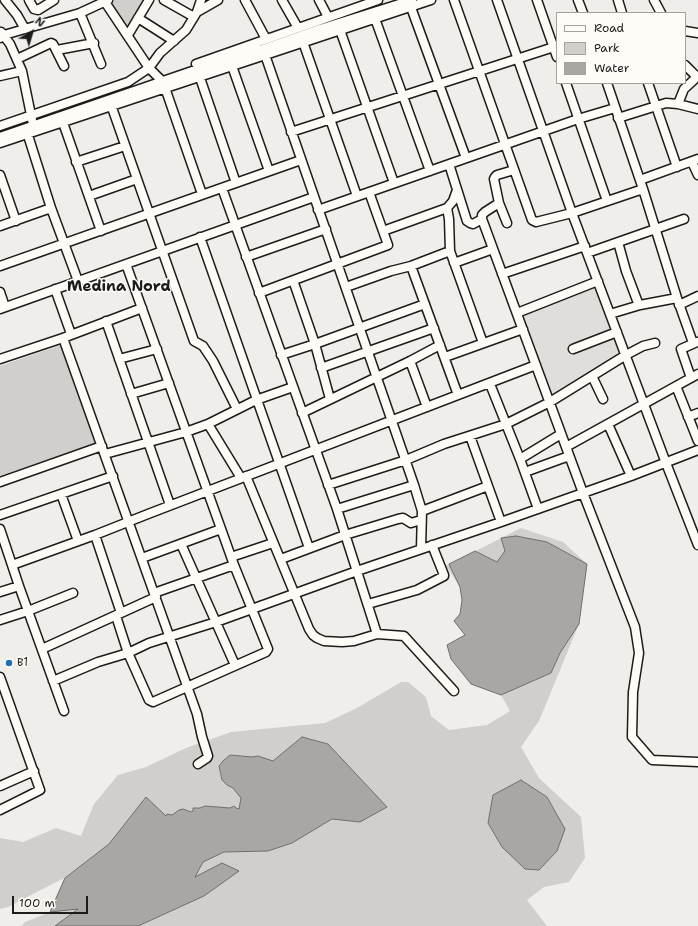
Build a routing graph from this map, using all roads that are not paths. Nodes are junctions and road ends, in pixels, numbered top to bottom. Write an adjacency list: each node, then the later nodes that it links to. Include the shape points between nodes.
1 (4, 0): 32 (street)
2 (29, 0): 3 (street, via 34,9 38,10)
3 (54, 0)
4 (149, 0): 30 (street)
5 (164, 0): 27 (street)
6 (201, 0): 27 (street)
7 (218, 0): 27 (street)
8 (245, 0): 38 (street)
9 (282, 0): 31 (street)
10 (319, 0): 29 (street)
11 (350, 0): 22 (street)
12 (378, 0): 22 (street)
13 (431, 0): 21 (street)
14 (454, 0): 53 (street)
15 (498, 0): 45 (street)
16 (537, 0): 42 (street)
17 (578, 0): 23 (street)
18 (618, 0): 24 (street)
19 (654, 0): 25 (street)
20 (107, 1): 26 (street); 37 (street)
21 (410, 3): 28 (street); 59 (street)
22 (355, 8): 29 (street)
23 (583, 12)
24 (622, 12)
25 (660, 12)
26 (80, 13): 32 (street); 41 (street)
27 (196, 14): 39 (street, via 186,30)
28 (374, 16): 33 (street); 44 (street, via 320,29); 64 (street)
29 (328, 17): 31 (street)
30 (138, 18): 37 (street); 39 (street)
31 (298, 28): 38 (street)
32 (25, 29): 36 (street)
33 (340, 30): 40 (street); 68 (street)
34 (686, 30): 35 (street)
35 (698, 33)
36 (1, 35): 46 (street)
37 (128, 35): 51 (street)
38 (266, 39): 58 (street)
39 (174, 41): 51 (street, via 160,53)
40 (303, 42): 44 (street); 75 (street)
41 (94, 44): 43 (street); 47 (street)
42 (555, 46): 45 (street)
43 (57, 50): 46 (street, via 51,42); 48 (street)
44 (264, 52): 49 (street); 54 (street); 79 (street)
45 (518, 58): 53 (street); 78 (street)
46 (17, 59): 52 (street)
47 (101, 64)
48 (64, 66)
49 (232, 66): 54 (street); 91 (street)
50 (686, 66): 56 (street)
51 (150, 68): 57 (street); 58 (street)
52 (22, 71): 55 (street); 71 (street)
53 (479, 71): 59 (street); 82 (street)
54 (199, 73): 58 (street); 96 (street)
55 (0, 76)
56 (698, 77): 66 (street, via 684,89)
57 (128, 82): 63 (street); 71 (street)
58 (163, 82): 63 (street); 65 (street); 102 (street)
59 (440, 84): 64 (street); 84 (street)
60 (566, 84): 74 (street)
61 (607, 84): 69 (street)
62 (648, 84): 67 (street)
63 (125, 94): 65 (street)
64 (403, 96): 68 (street); 92 (street)
65 (110, 103): 73 (street); 83 (street)
66 (678, 104): 67 (street); 70 (street)
67 (656, 105): 72 (street); 89 (street)
68 (367, 108): 75 (street); 97 (street)
69 (615, 108): 72 (street); 74 (street)
70 (698, 109)
71 (31, 115): 76 (street); 77 (street)
72 (618, 118): 98 (street)
73 (61, 119): 77 (street); 87 (street)
74 (578, 119): 78 (street); 106 (street)
75 (330, 120): 79 (street); 104 (street)
76 (0, 126)
77 (29, 130): 80 (street); 81 (street); 108 (street)
78 (544, 131): 82 (street); 111 (street)
79 (292, 132): 85 (street)
80 (0, 137)
81 (0, 143)
82 (506, 144): 84 (street); 90 (street)
83 (125, 146): 87 (street); 95 (street)
84 (466, 158): 88 (street)
85 (301, 160): 91 (street); 105 (street)
86 (695, 161): 89 (street); 94 (street)
87 (76, 162): 103 (street)
88 (449, 164): 92 (street); 100 (street)
89 (677, 167): 98 (street)
90 (514, 170): 107 (street, via 497,175 494,179); 111 (street, via 532,220 536,222)
91 (269, 171): 96 (street)
92 (430, 171): 97 (street)
93 (0, 175): 115 (street)
94 (698, 175)
95 (137, 179): 103 (street); 112 (street)
96 (236, 183): 99 (street)
97 (394, 184): 101 (street)
98 (641, 184): 106 (street); 121 (street)
99 (222, 188): 102 (street); 117 (street)
100 (457, 190): 109 (street); 113 (street, via 467,221 473,224)
101 (369, 192): 104 (street); 122 (street)
102 (202, 194): 112 (street)
103 (89, 196): 120 (street)
104 (356, 196): 110 (street)
105 (314, 197): 110 (street); 117 (street)
106 (607, 201): 111 (street)
107 (499, 203): 113 (street, via 485,212); 116 (street)
108 (51, 208): 115 (street); 125 (street)
109 (447, 208): 122 (street); 129 (street)
110 (318, 210): 119 (street)
111 (572, 213): 127 (street)
112 (150, 214): 120 (street); 128 (street)
113 (482, 219): 126 (street)
114 (684, 219): 121 (street)
115 (16, 220): 118 (street)
116 (507, 224)
117 (235, 225): 123 (street); 130 (street)
118 (0, 226)
119 (326, 229): 130 (street); 131 (street)
120 (101, 230): 125 (street)
121 (656, 230): 124 (street); 145 (street)
122 (383, 231): 131 (street, via 388,245)
123 (200, 237): 128 (street); 185 (street)
124 (618, 242): 127 (street); 147 (street, via 626,271)
125 (65, 244): 134 (street); 137 (street)
126 (493, 249): 132 (street); 136 (street)
127 (586, 249): 136 (street); 139 (street)
128 (164, 251): 133 (street); 189 (street, via 194,341 203,346 213,361)
129 (450, 251): 132 (street); 135 (street)
130 (246, 257): 143 (street)
131 (337, 263): 138 (street); 140 (street)
132 (454, 263): 161 (street)
133 (126, 264): 137 (street); 149 (street)
134 (0, 266)
135 (411, 266): 140 (street); 146 (street)
136 (502, 274): 150 (street)
137 (78, 281): 141 (street)
138 (292, 281): 143 (street); 160 (street)
139 (598, 281): 150 (street); 151 (street)
140 (346, 288): 153 (street)
141 (55, 289): 148 (street); 157 (street)
142 (0, 292): 148 (street)
143 (259, 293): 166 (street)
144 (698, 296): 145 (street)
145 (678, 302): 147 (street); 159 (street)
146 (425, 304): 153 (street); 154 (street)
147 (640, 305): 151 (street)
148 (3, 308)
149 (142, 308): 152 (street); 163 (street)
150 (517, 313): 155 (street)
151 (610, 314): 156 (street)
152 (106, 321): 157 (street); 169 (street)
153 (359, 327): 160 (street); 165 (street)
154 (434, 328): 162 (street); 165 (street)
155 (523, 329): 161 (street); 172 (street)
156 (617, 332): 164 (street); 167 (street)
157 (67, 336): 170 (street); 202 (street)
158 (655, 343): 167 (street)
159 (696, 343): 175 (street, via 681,349)
160 (315, 344): 166 (street); 173 (street)
161 (483, 344): 168 (street)
162 (440, 345): 168 (street); 171 (street)
163 (157, 349): 169 (street); 177 (street)
164 (573, 349)
165 (368, 351): 173 (street); 176 (street)
166 (282, 355): 180 (street)
167 (626, 355): 174 (street); 187 (street)
168 (445, 358): 182 (street)
169 (119, 359): 181 (street)
170 (0, 360)
171 (410, 361): 176 (street); 188 (street)
172 (536, 365): 178 (street); 186 (street)
173 (321, 368): 183 (street)
174 (592, 376): 184 (street); 186 (street)
175 (694, 376): 179 (street)
176 (377, 377): 183 (street); 193 (street)
177 (168, 382): 181 (street); 197 (street)
178 (490, 384): 182 (street); 195 (street)
179 (676, 386): 187 (street); 192 (street)
180 (293, 387): 185 (street); 190 (street)
181 (131, 394): 201 (street)
182 (458, 395): 188 (street)
183 (330, 399): 190 (street)
184 (603, 399)
185 (256, 400): 189 (street); 210 (street)
186 (550, 402): 195 (street); 198 (street)
187 (644, 404): 196 (street); 211 (street)
188 (428, 407): 193 (street)
189 (237, 409): 194 (street)
190 (302, 413): 204 (street)
191 (698, 414): 192 (street)
192 (688, 417): 200 (street)
193 (392, 420): 204 (street); 209 (street)
194 (208, 424): 197 (street); 215 (street)
195 (506, 424): 199 (street); 208 (street)
196 (608, 424): 203 (street); 214 (street)
197 (186, 432): 201 (street); 220 (street)
198 (561, 434): 203 (street); 208 (street)
199 (470, 436): 209 (street); 219 (street)
200 (698, 441)
201 (148, 443): 206 (street); 223 (street)
202 (102, 446): 206 (street); 216 (street)
203 (566, 447): 207 (street)
204 (315, 450): 210 (street); 217 (street)
205 (698, 450): 211 (street)
206 (105, 454): 213 (street)
207 (569, 456): 212 (street); 221 (street)
208 (520, 459): 212 (street)
209 (406, 460): 217 (street); 218 (street)
210 (279, 463): 215 (street); 240 (street)
211 (666, 463): 214 (street); 239 (street)
212 (525, 472): 225 (street)
213 (113, 476): 222 (street); 229 (street)
214 (631, 476): 221 (street)
215 (243, 477): 220 (street); 236 (street)
216 (0, 482)
217 (328, 485): 224 (street)
218 (414, 485): 224 (street); 226 (street)
219 (488, 486): 226 (street); 230 (street)
220 (207, 491): 223 (street); 232 (street)
221 (583, 493): 225 (street); 270 (street, via 635,627 639,653 633,692 632,737 652,760)
222 (61, 494): 227 (street); 235 (street)
223 (170, 505): 229 (street)
224 (337, 509): 234 (street)
225 (538, 509): 230 (street)
226 (422, 511): 228 (street)
227 (0, 515)
228 (421, 520): 234 (street, via 411,523 403,518); 241 (street)
229 (129, 521): 233 (street); 243 (street)
230 (501, 522): 238 (street)
231 (0, 529): 245 (street)
232 (221, 529): 237 (street); 242 (street)
233 (95, 535): 235 (street); 257 (street)
234 (345, 535): 240 (street); 247 (street)
235 (78, 541): 245 (street)
236 (273, 543): 242 (street); 244 (street)
237 (181, 544): 243 (street); 248 (street)
238 (432, 545): 241 (street); 254 (street, via 444,576 417,590)
239 (698, 545)
240 (309, 548): 244 (street)
241 (421, 549): 247 (street)
242 (231, 556): 246 (street)
243 (142, 558): 253 (street)
244 (281, 559): 252 (street)
245 (12, 565): 249 (street)
246 (234, 565): 248 (street); 255 (street)
247 (357, 571): 252 (street); 254 (street)
248 (196, 578): 253 (street); 259 (street)
249 (19, 586): 250 (street); 256 (street)
250 (0, 592)
251 (73, 593): 256 (street)
252 (294, 593): 255 (street); 260 (street, via 309,629 317,638 342,642)
253 (155, 595): 257 (street); 261 (street)
254 (368, 604): 260 (street)
255 (251, 609): 259 (street); 264 (street, via 268,648 266,652)
256 (28, 611): 258 (street); 262 (street)
257 (118, 615): 262 (street); 263 (street)
258 (0, 620)
259 (216, 622): 261 (street); 264 (street)
260 (377, 634): 268 (street, via 406,638)
261 (169, 637): 263 (street); 267 (street)
262 (42, 649): 266 (street)
263 (128, 652): 266 (street); 267 (street, via 151,702)
264 (235, 665): 267 (street)
265 (0, 677): 272 (street)
266 (53, 681): 269 (street)
267 (187, 686): 271 (street, via 208,755)
268 (454, 691)
269 (64, 711)
270 (698, 762)
271 (198, 764)
272 (34, 771): 273 (street); 274 (street, via 40,790)
273 (0, 786)
274 (0, 810)

